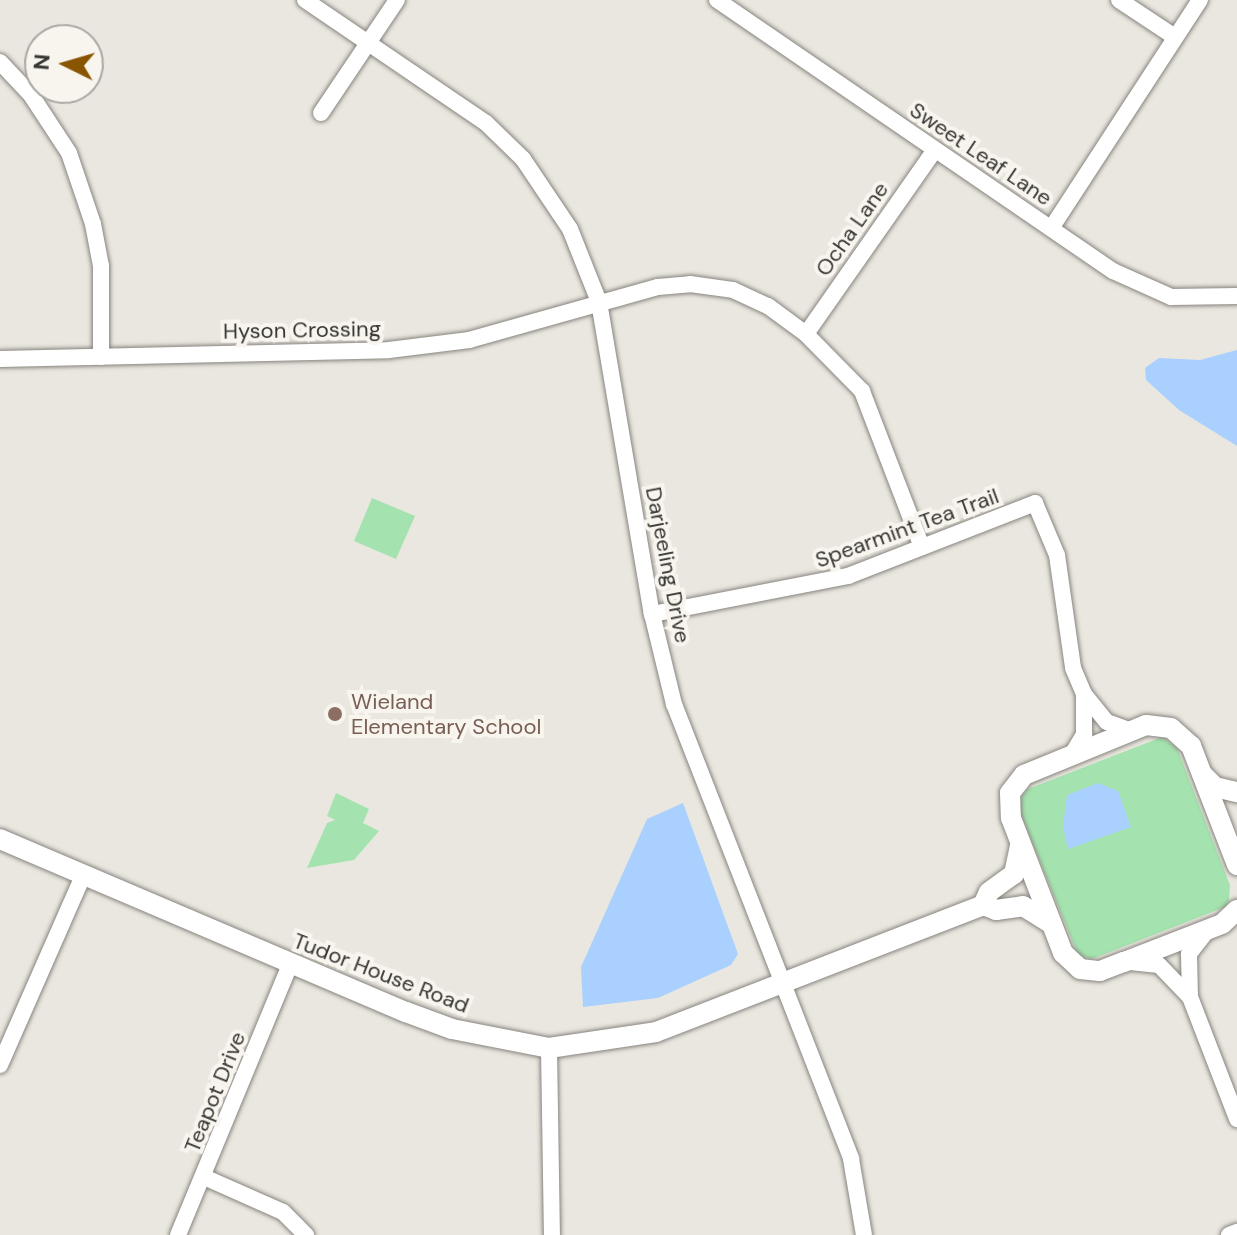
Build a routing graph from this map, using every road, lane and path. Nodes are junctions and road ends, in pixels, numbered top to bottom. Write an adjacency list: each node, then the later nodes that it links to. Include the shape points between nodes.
1 (305, 0): 7 (street, Darjeeling Drive)
2 (397, 0): 7 (street)
3 (717, 0): 10 (street, Sweet Leaf Lane)
4 (1119, 0): 6 (street)
5 (1200, 0): 6 (street)
6 (1175, 37): 11 (street)
7 (369, 43): 9 (street); 13 (street, Darjeeling Drive, via 486,123 523,159 570,229)
8 (0, 62): 15 (street, via 31,95 69,153 101,266)
9 (321, 113)
10 (935, 150): 11 (street, Sweet Leaf Lane); 14 (street, Ocha Lane)
11 (1052, 227): 12 (street, Sweet Leaf Lane, via 1148,289 1196,301)
12 (1237, 296)
13 (599, 302): 14 (street, Hyson Crossing, via 690,284 733,290 768,306); 15 (street, Hyson Crossing, via 469,340 389,350); 18 (street, Darjeeling Drive)
14 (806, 334): 17 (street, Hyson Crossing, via 862,391)
15 (101, 357): 16 (street, Hyson Crossing)
16 (0, 359)
17 (922, 547): 18 (street, Spearmint Tea Trail, via 814,586); 19 (street, Spearmint Tea Trail, via 1035,503 1057,555 1073,668)
18 (652, 614): 35 (street, Darjeeling Drive, via 674,704)
19 (1084, 694): 20 (street, via 1107,722); 21 (street, via 1084,734)
20 (1132, 731): 21 (street); 22 (street, via 1158,725 1182,735)
21 (1071, 756): 26 (street, via 1024,775 1010,793 1011,818)
22 (1201, 772): 23 (street, via 1215,787); 27 (street)
23 (1237, 792)
24 (1237, 825): 27 (street)
25 (0, 839): 28 (street, Tudor House Road)
26 (1020, 841): 29 (street, Tudor House Road, via 1014,874 989,892); 31 (street)
27 (1234, 858)
28 (83, 876): 34 (street, Tudor House Road); 38 (street)
29 (983, 905): 31 (street, Tudor House Road, via 996,910 1023,906); 35 (street, Tudor House Road)
30 (1237, 910): 32 (street)
31 (1052, 924): 33 (street, via 1063,953 1080,969 1100,971)
32 (1207, 931): 33 (street); 36 (street, via 1189,954)
33 (1124, 962): 36 (street, via 1159,965)
34 (290, 965): 37 (street, Tudor House Road, via 452,1029); 40 (street, Teapot Drive)
35 (784, 983): 37 (street, Tudor House Road, via 656,1032); 45 (street, Darjeeling Drive, via 851,1159)
36 (1190, 997): 39 (street)
37 (549, 1048): 44 (street)
38 (0, 1065)
39 (1237, 1119)
40 (204, 1177): 42 (street, Teapot Drive); 43 (street, via 283,1212)
41 (1237, 1232): 46 (street)
42 (178, 1235)
43 (306, 1235)
44 (552, 1235)
45 (864, 1235)
46 (1229, 1235)

